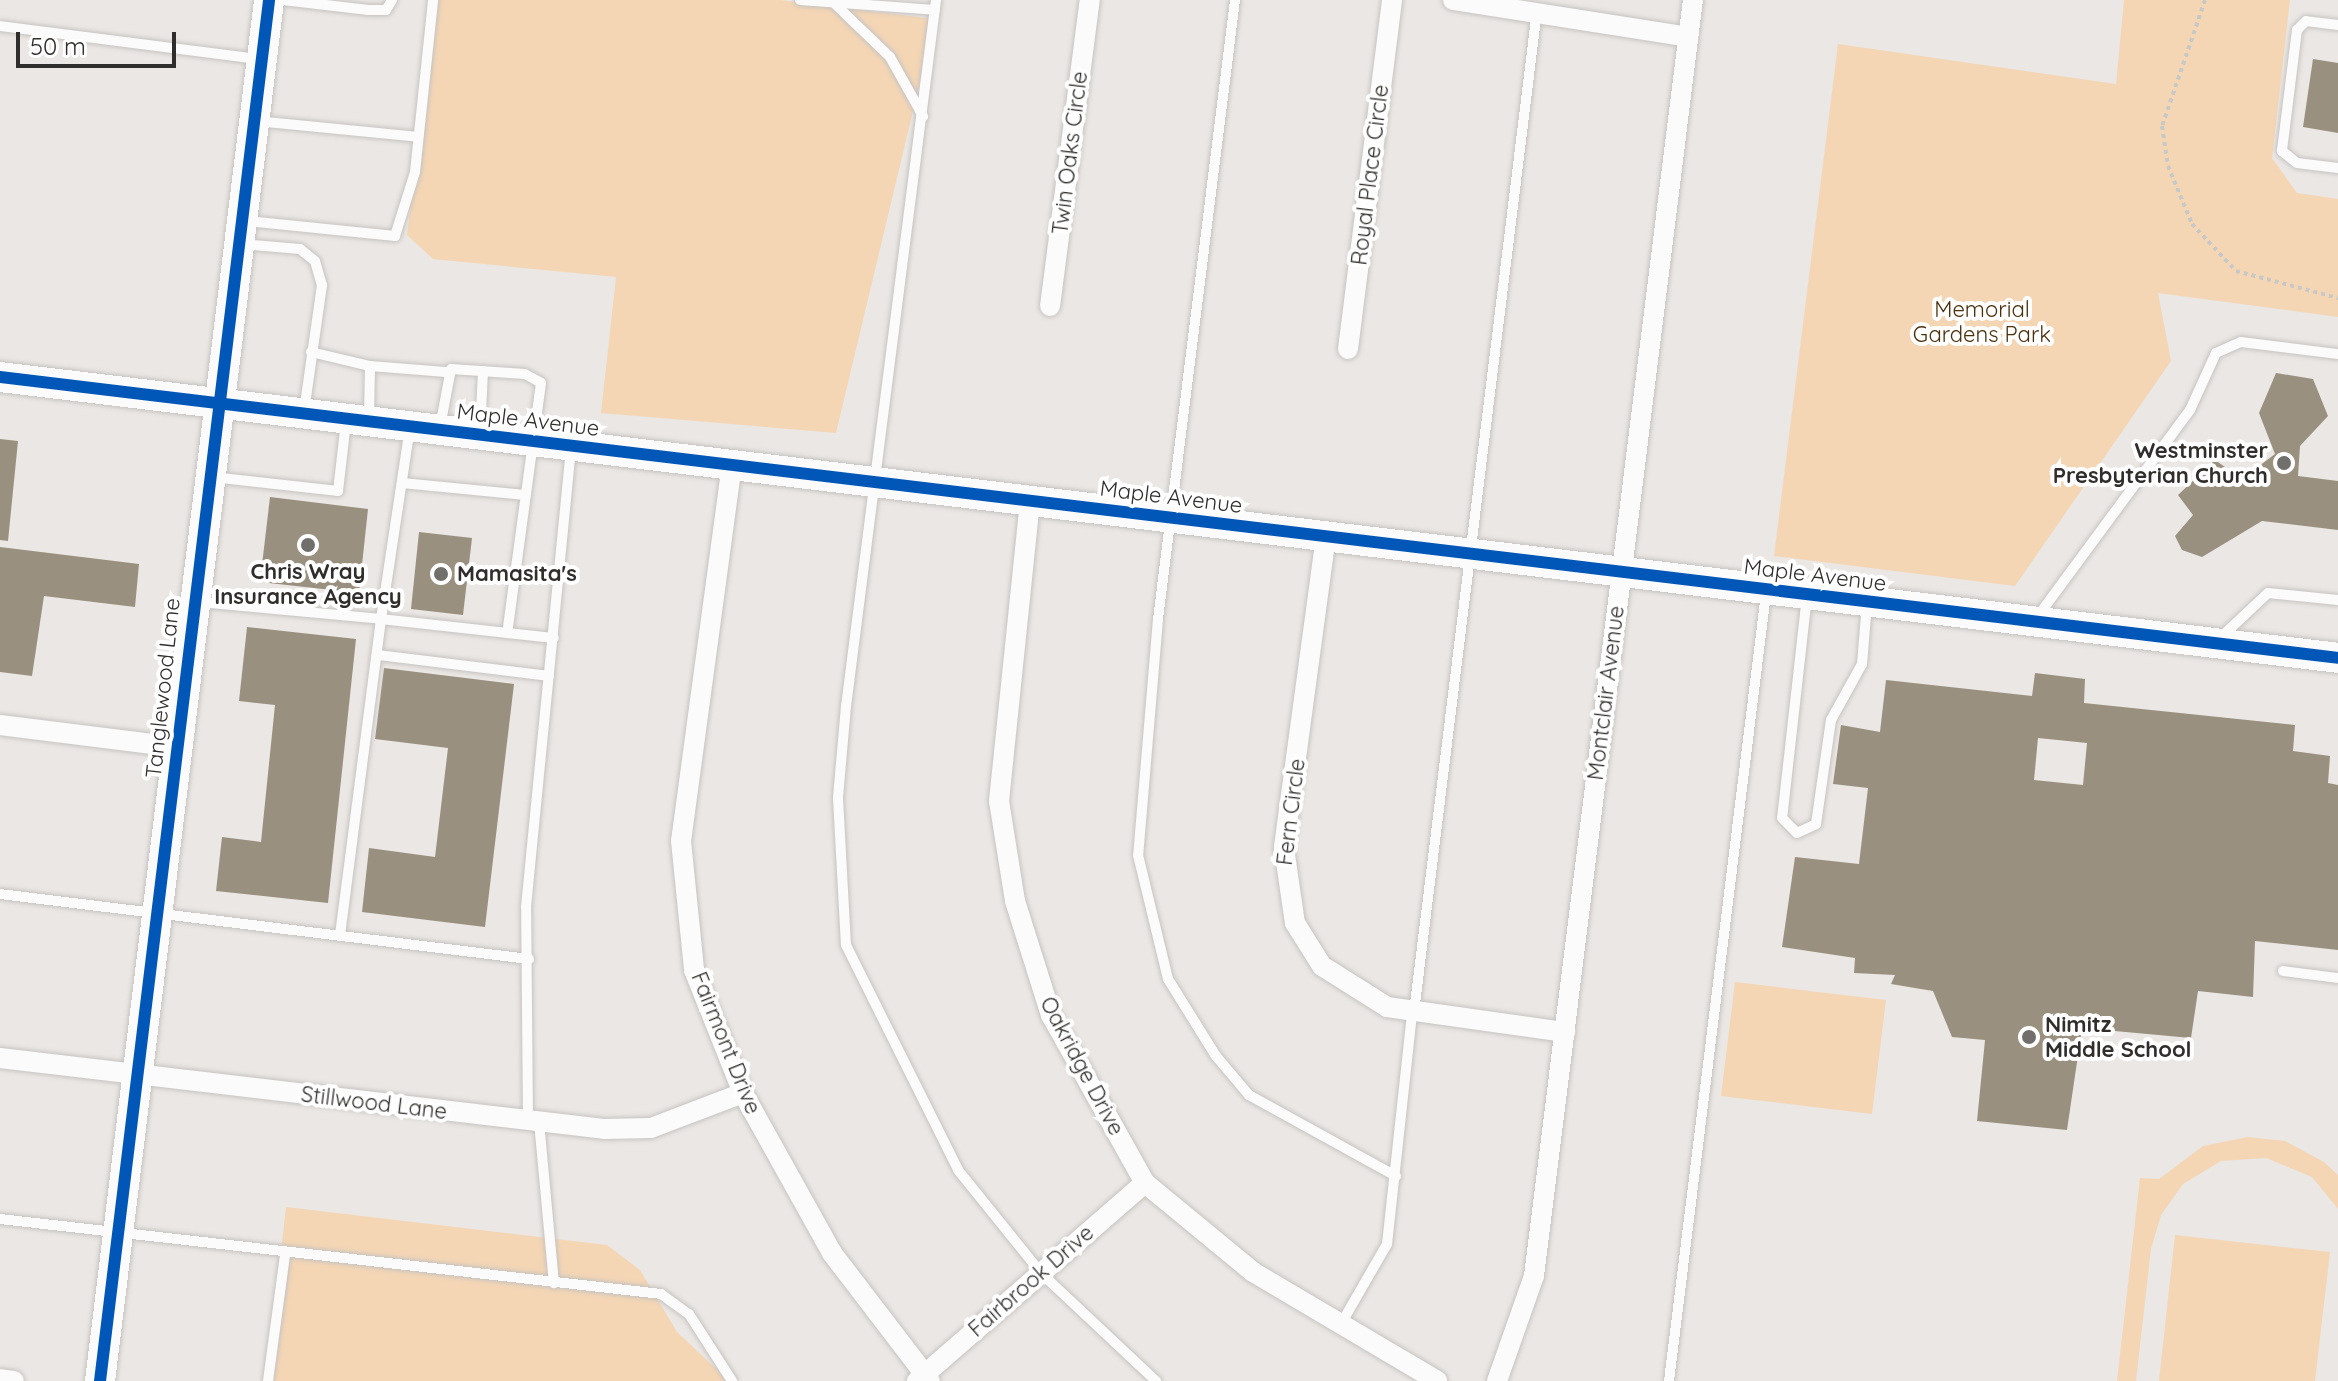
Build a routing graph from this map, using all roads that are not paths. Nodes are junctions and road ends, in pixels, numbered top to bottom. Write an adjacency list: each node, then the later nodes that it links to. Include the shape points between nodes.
1 (269, 0): 17 (main road, Tanglewood Lane)
2 (283, 0): 3 (lane, via 368,10 386,10)
3 (392, 0)
4 (433, 0): 20 (lane)
5 (800, 0): 11 (lane)
6 (1090, 0): 23 (street, Twin Oaks Circle)
7 (1235, 0): 45 (lane)
8 (1392, 0): 24 (street, Royal Place Circle)
9 (1453, 0): 13 (street)
10 (1693, 0): 16 (street, Montclair Avenue)
11 (836, 5): 12 (lane); 18 (lane, via 890,57)
12 (935, 5): 18 (lane)
13 (1536, 19): 16 (street); 47 (lane)
14 (2338, 25): 21 (lane, via 2306,21 2297,30 2282,151 2297,163)
15 (0, 26): 17 (lane)
16 (1688, 37): 48 (street, Montclair Avenue)
17 (261, 59): 19 (main road, Tanglewood Lane)
18 (923, 116): 41 (lane)
19 (254, 121): 20 (lane); 22 (main road, Tanglewood Lane)
20 (418, 137): 22 (lane, via 395,236)
21 (2338, 168)
22 (240, 232): 25 (lane, via 300,249 315,261 322,285); 31 (main road, Tanglewood Lane)
23 (1050, 306)
24 (1348, 349)
25 (311, 352): 27 (lane); 32 (lane)
26 (2338, 354): 55 (lane, via 2241,342 2216,353 2190,410)
27 (370, 366): 29 (lane); 33 (lane)
28 (483, 371): 29 (lane); 36 (lane); 37 (lane, via 525,374 541,383)
29 (446, 372): 35 (lane)
30 (0, 377): 31 (main road, Maple Avenue)
31 (219, 403): 32 (main road, Maple Avenue); 40 (main road, Tanglewood Lane)
32 (304, 413): 33 (main road, Maple Avenue)
33 (358, 420): 34 (main road, Maple Avenue); 40 (lane, via 338,491)
34 (410, 426): 35 (main road, Maple Avenue); 42 (lane)
35 (440, 429): 36 (main road, Maple Avenue)
36 (480, 434): 37 (main road, Maple Avenue)
37 (534, 441): 38 (main road, Maple Avenue); 43 (lane)
38 (571, 445): 39 (main road, Maple Avenue); 57 (lane)
39 (732, 464): 41 (main road, Maple Avenue); 74 (street, Fairmont Drive, via 682,855 694,970)
40 (210, 477): 52 (main road, Tanglewood Lane)
41 (875, 482): 44 (main road, Maple Avenue); 81 (lane, via 838,798 846,945 958,1170)
42 (402, 483): 43 (lane); 54 (lane)
43 (525, 495): 56 (lane)
44 (1030, 501): 45 (main road, Maple Avenue); 77 (street, Oakridge Drive, via 999,753 1003,844 1051,1015)
45 (1173, 518): 46 (main road, Maple Avenue); 76 (lane, via 1141,787 1138,855 1151,927 1168,979 1249,1095)
46 (1326, 536): 47 (main road, Maple Avenue); 70 (street, Fern Circle, via 1284,848 1287,899 1307,946 1332,975 1363,997)
47 (1469, 553): 48 (main road, Maple Avenue); 70 (lane)
48 (1621, 572): 49 (main road, Maple Avenue); 71 (street, Montclair Avenue)
49 (1767, 589): 50 (main road, Maple Avenue); 93 (lane)
50 (1807, 594): 53 (main road, Maple Avenue); 53 (lane, via 1782,818 1797,833 1816,824 1831,720 1862,664)
51 (2338, 600): 58 (lane, via 2268,593)
52 (193, 602): 54 (lane); 63 (main road, Tanglewood Lane)
53 (1867, 602): 55 (main road, Maple Avenue)
54 (381, 619): 56 (lane); 59 (lane)
55 (2035, 621): 58 (main road, Maple Avenue)
56 (507, 633): 57 (lane)
57 (554, 638): 61 (lane)
58 (2215, 643): 60 (main road, Maple Avenue)
59 (378, 655): 61 (lane); 66 (lane)
60 (2338, 658)
61 (549, 676): 67 (lane, via 526,907)
62 (0, 725): 63 (street)
63 (177, 747): 65 (main road, Tanglewood Lane)
64 (0, 894): 65 (lane)
65 (158, 908): 66 (lane); 73 (main road, Tanglewood Lane)
66 (340, 935): 67 (lane)
67 (529, 959): 75 (lane)
68 (2283, 971): 69 (lane)
69 (2338, 978)
70 (1413, 1012): 71 (street, Fern Circle); 76 (lane)
71 (1565, 1032): 92 (street, Montclair Avenue, via 1534,1276)
72 (0, 1058): 73 (street, Stillwood Lane)
73 (137, 1076): 75 (street, Stillwood Lane); 79 (main road, Tanglewood Lane)
74 (743, 1093): 75 (street, Stillwood Lane, via 651,1128); 85 (street, Fairmont Drive, via 832,1253)
75 (534, 1121): 82 (lane)
76 (1396, 1176): 83 (lane, via 1387,1244)
77 (1145, 1183): 81 (street, Fairbrook Drive); 83 (street, Oakridge Drive, via 1253,1272)
78 (0, 1219): 79 (lane)
79 (118, 1233): 80 (lane); 87 (main road, Tanglewood Lane)
80 (285, 1255): 82 (lane); 88 (lane)
81 (1041, 1273): 85 (street, Fairbrook Drive); 90 (lane)
82 (554, 1283): 89 (lane, via 673,1300)
83 (1341, 1324): 91 (street, Oakridge Drive)
84 (0, 1379): 86 (street)
85 (924, 1379)
86 (14, 1381)
87 (100, 1381)
88 (268, 1381)
89 (732, 1381)
90 (1156, 1381)
91 (1437, 1381)
92 (1497, 1381)
93 (1669, 1381)

